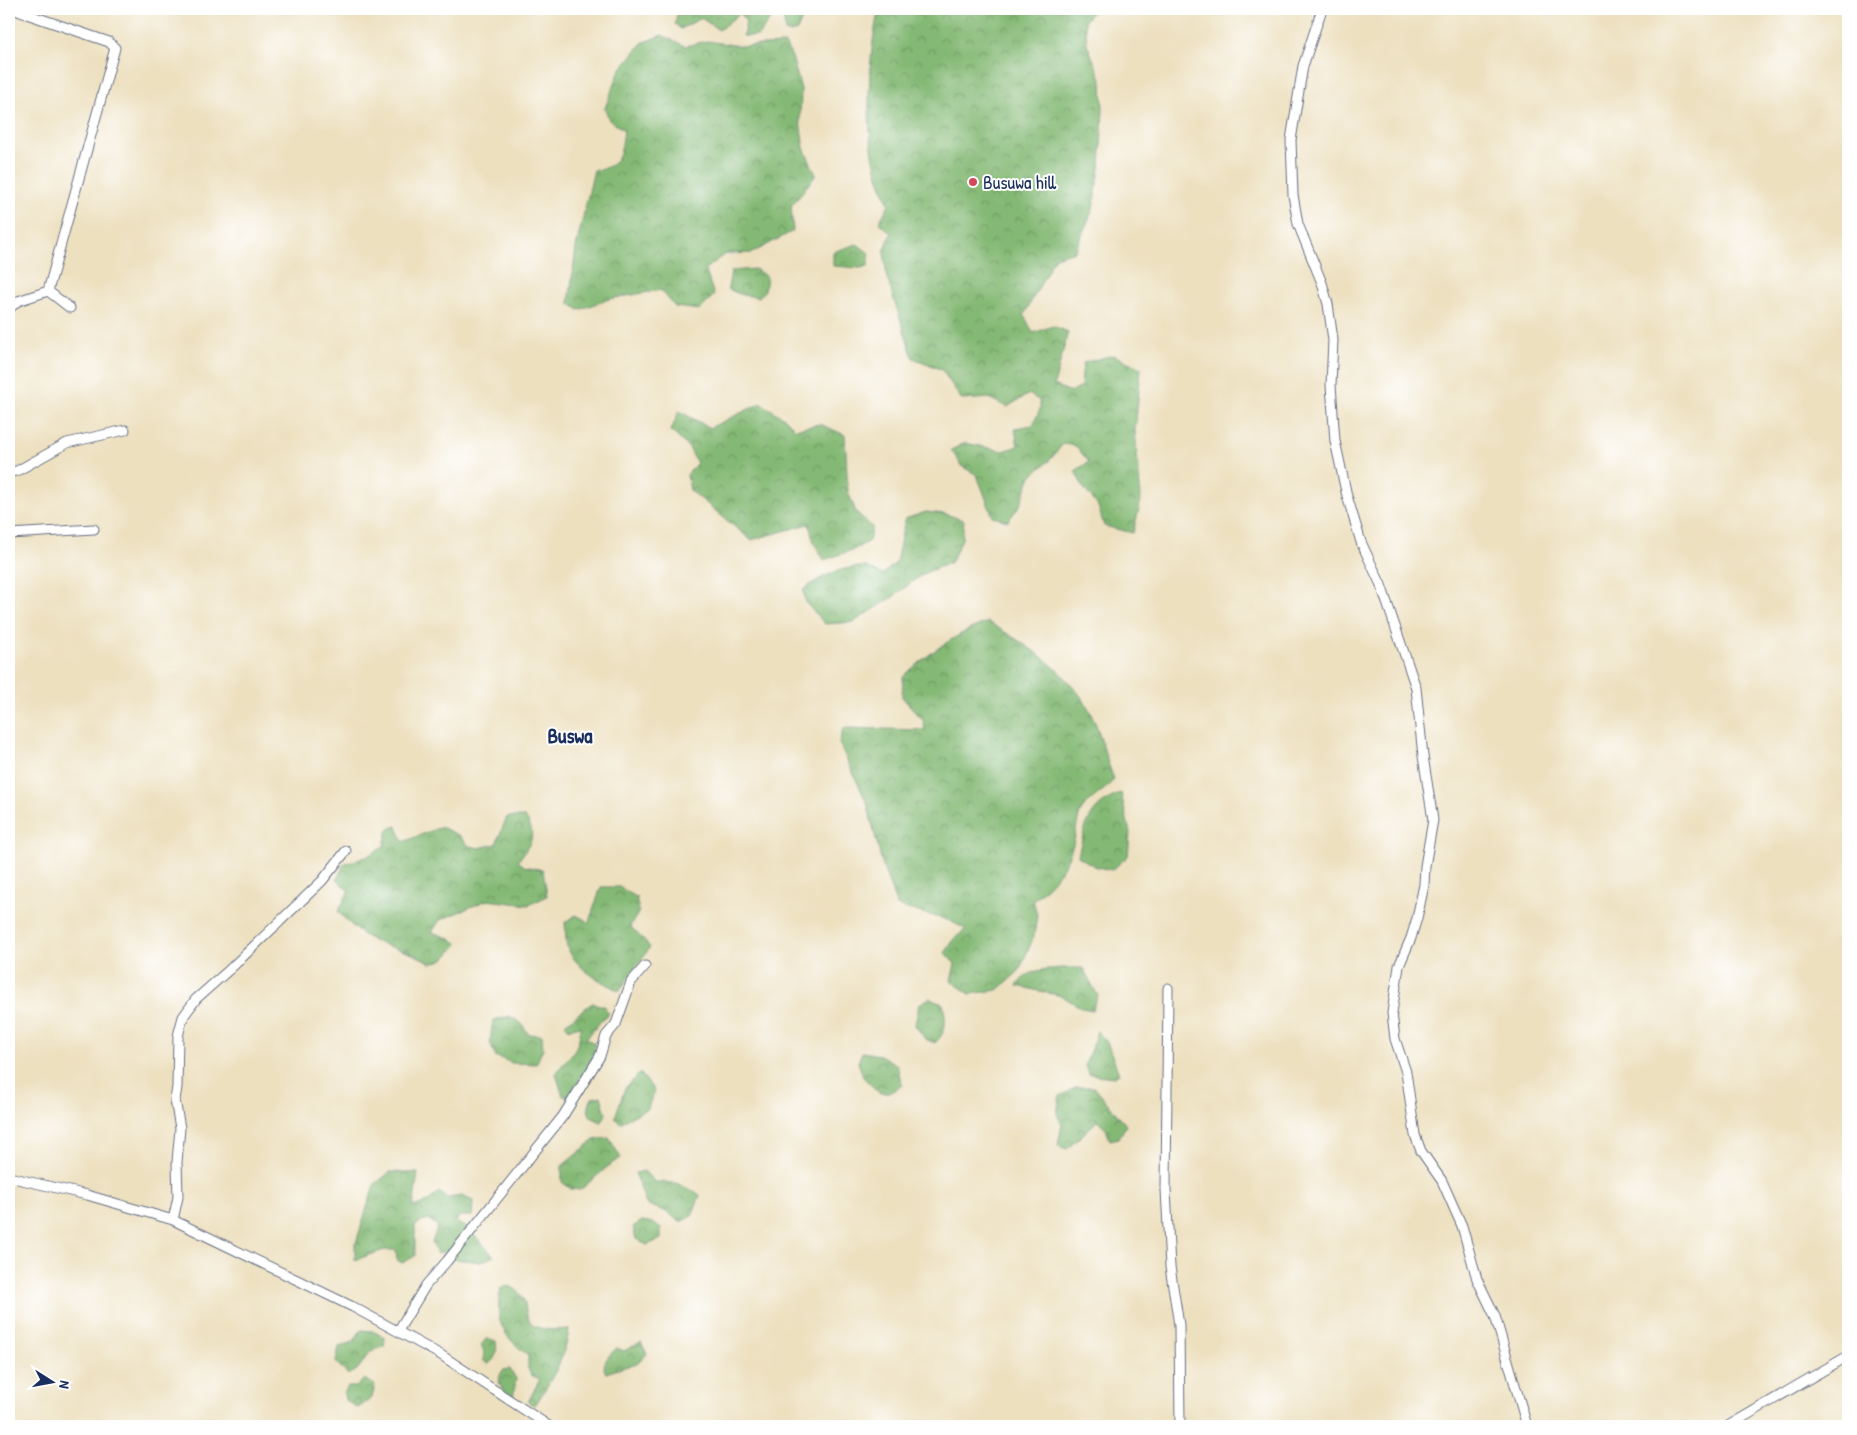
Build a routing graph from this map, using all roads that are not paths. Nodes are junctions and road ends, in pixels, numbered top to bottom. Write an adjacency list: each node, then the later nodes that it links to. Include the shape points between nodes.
1 (12, 9): 3 (street, via 109,42 115,48)
2 (1322, 9): 19 (street, via 1303,66 1291,140 1293,195 1298,224 1328,304 1333,340 1331,385 1335,441 1347,496 1416,688 1433,820 1417,918 1399,966 1392,1013 1395,1039 1406,1072 1415,1136 1421,1151 1442,1181 1462,1226 1477,1279 1495,1316)
3 (48, 290): 4 (street); 5 (street, via 18,301)
4 (70, 308)
5 (9, 309)
6 (125, 430): 7 (street, via 67,443 17,471)
7 (9, 472)
8 (94, 529): 9 (street)
9 (9, 534)
10 (346, 851): 14 (street, via 322,881 196,999 183,1017 178,1036 175,1100 180,1128)
11 (645, 966): 15 (street, via 631,982 600,1056 563,1116 426,1284)
12 (1168, 988): 18 (street, via 1166,1189 1170,1267 1179,1326)
13 (9, 1176): 14 (street)
14 (174, 1220): 15 (street, via 305,1282)
15 (398, 1332): 17 (street, via 441,1355)
16 (1848, 1356): 20 (street)
17 (549, 1426)
18 (1180, 1426)
19 (1527, 1426)
20 (1728, 1426)

